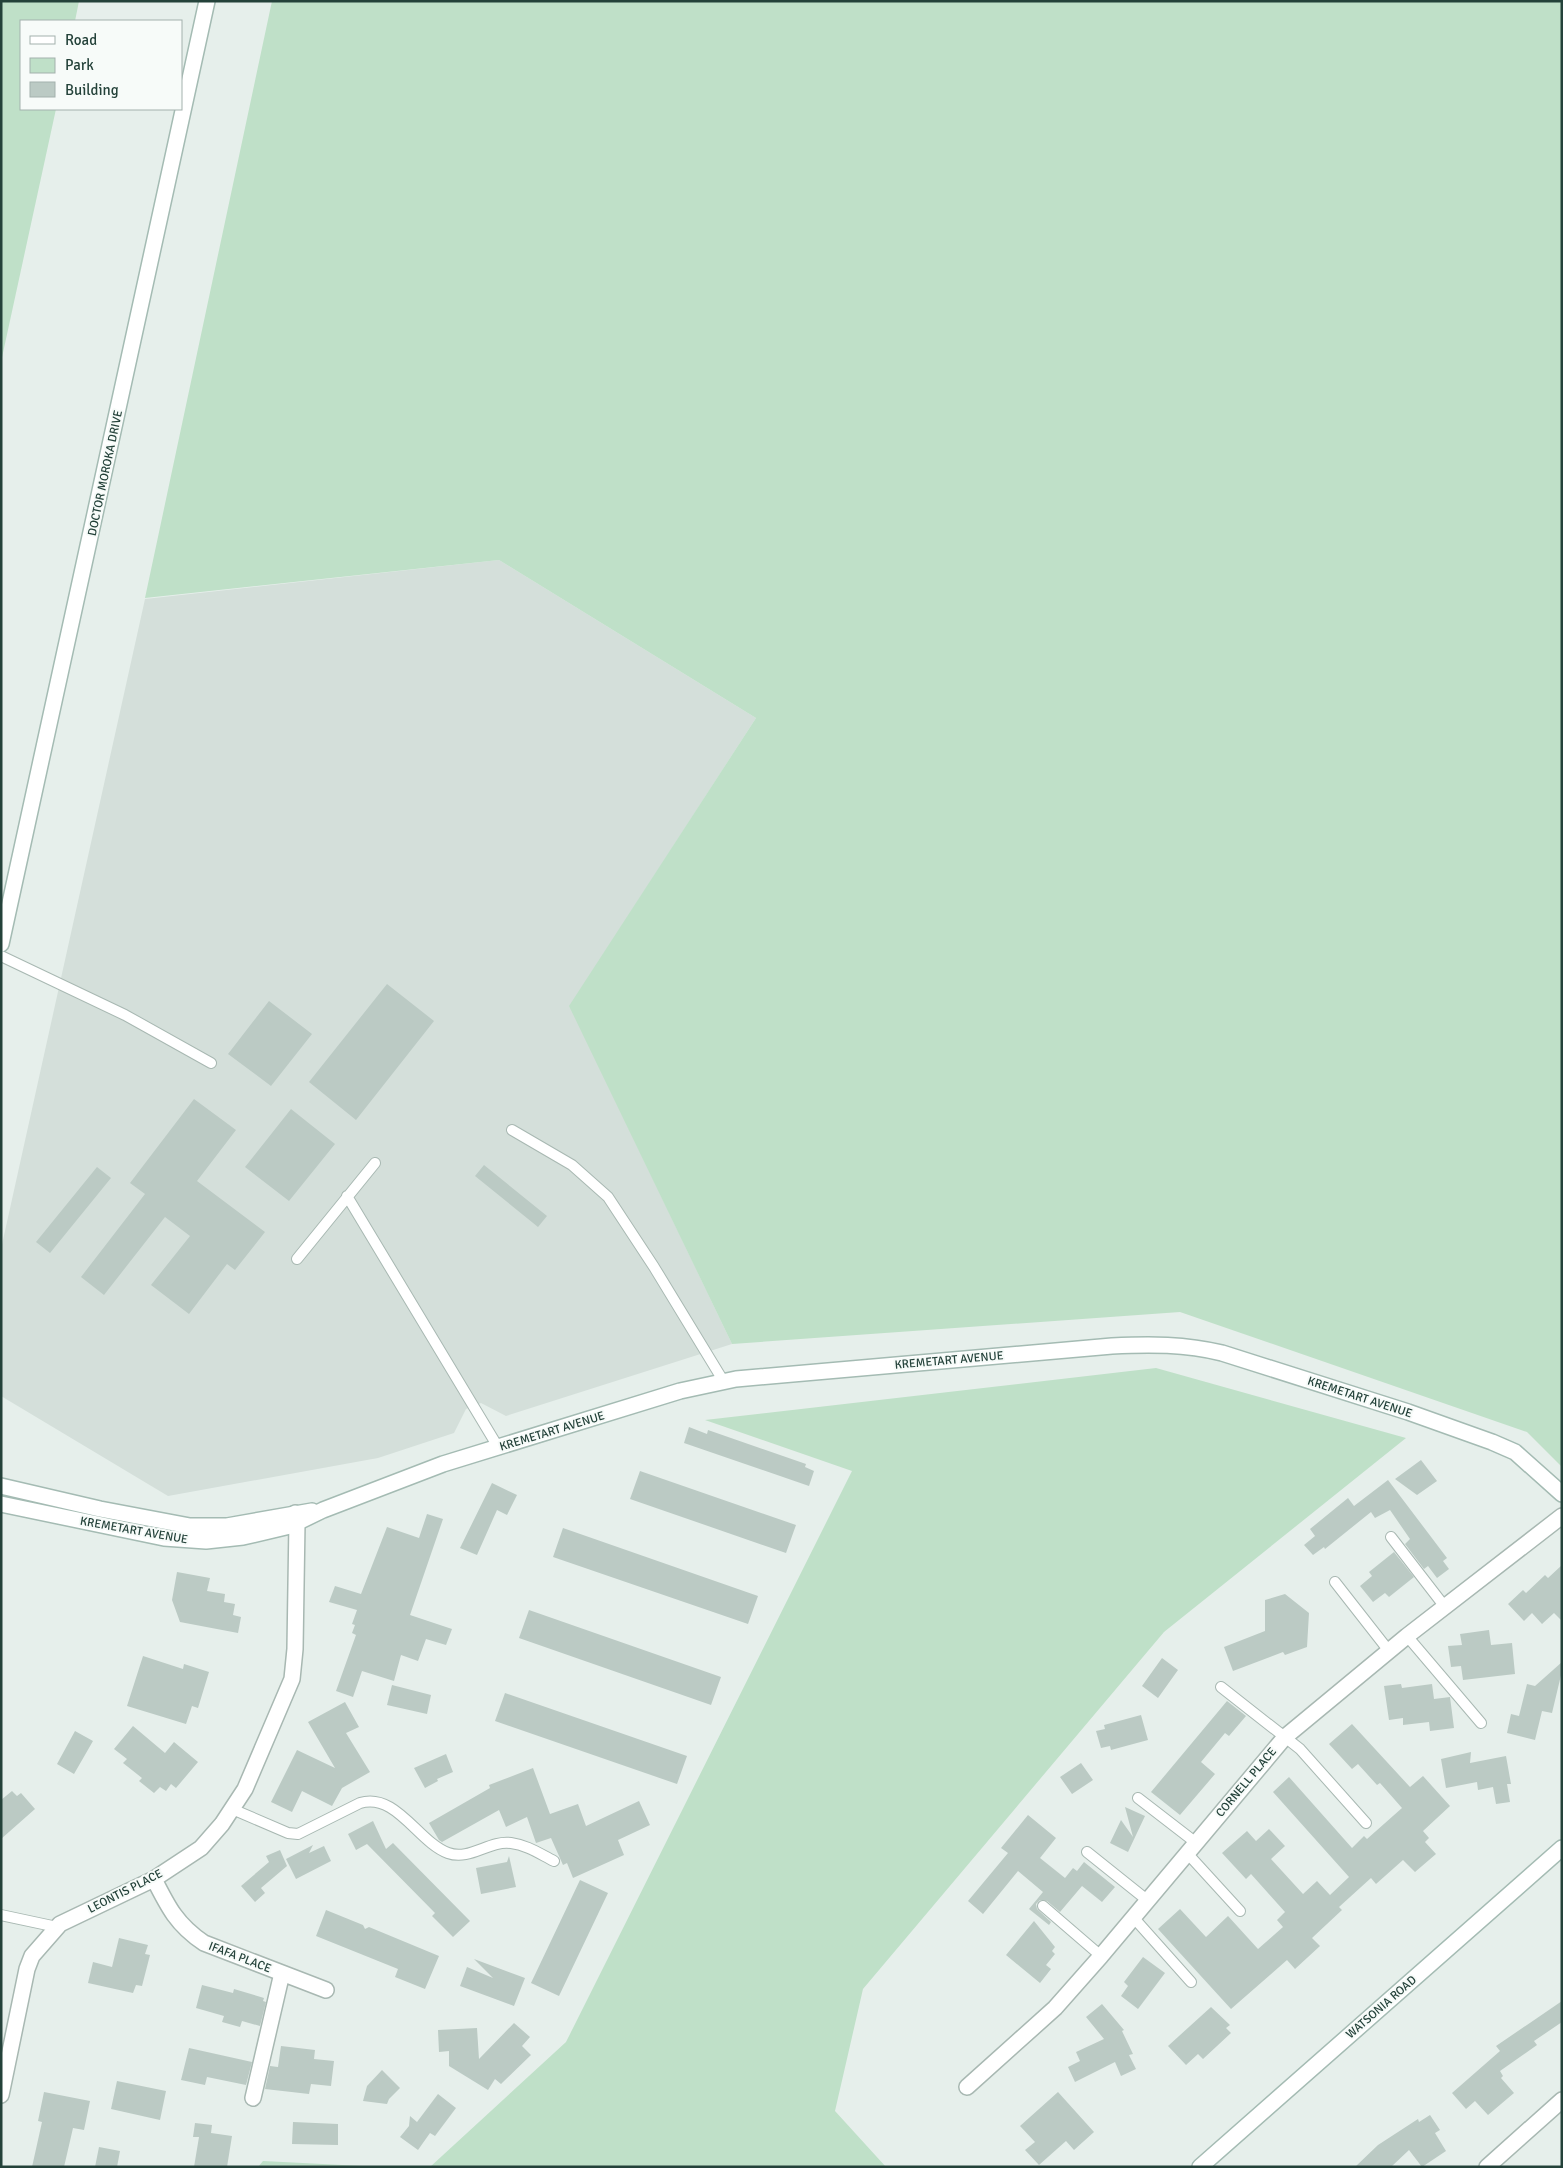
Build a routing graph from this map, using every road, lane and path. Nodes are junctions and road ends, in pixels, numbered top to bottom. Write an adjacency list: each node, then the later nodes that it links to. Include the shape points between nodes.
1 (207, 1): 2 (street, DOCTOR MOROKA DRIVE)
2 (1, 944)
3 (1, 956): 4 (lane, via 124,1015)
4 (211, 1063)
5 (512, 1130): 9 (lane, via 572,1165 608,1197)
6 (375, 1163): 7 (lane)
7 (347, 1196): 8 (lane); 10 (lane)
8 (297, 1258)
9 (724, 1382): 10 (street, KREMETART AVENUE, via 680,1392); 12 (street, KREMETART AVENUE, via 780,1374 1112,1346 1193,1346 1222,1352 1492,1442 1515,1452)
10 (498, 1447): 15 (street, KREMETART AVENUE)
11 (1, 1486): 15 (street, KREMETART AVENUE, via 190,1526 227,1526)
12 (1562, 1494)
13 (1, 1504): 15 (street, KREMETART AVENUE, via 186,1541 244,1537)
14 (1562, 1516): 18 (street, CORNELL PLACE)
15 (296, 1518): 25 (street, LEONTIS PLACE, via 292,1680 245,1789)
16 (1391, 1537): 18 (lane)
17 (1335, 1582): 20 (lane)
18 (1445, 1607): 19 (street, CORNELL PLACE)
19 (1407, 1636): 20 (street, CORNELL PLACE); 22 (lane)
20 (1388, 1652): 23 (street, CORNELL PLACE)
21 (1221, 1687): 23 (lane)
22 (1481, 1723)
23 (1285, 1737): 26 (lane, via 1300,1749); 27 (street, CORNELL PLACE)
24 (1138, 1798): 27 (lane)
25 (232, 1809): 30 (lane, via 288,1834 298,1834 370,1801 383,1804 448,1853 464,1855 512,1843 534,1850); 31 (street, LEONTIS PLACE, via 200,1848)
26 (1366, 1823)
27 (1191, 1847): 32 (street, CORNELL PLACE); 34 (lane)
28 (1562, 1848): 46 (street, WATSONIA ROAD)
29 (1087, 1852): 32 (lane)
30 (554, 1862)
31 (154, 1879): 37 (street, LEONTIS PLACE); 39 (street, IFAFA PLACE, via 168,1908 186,1931 204,1943)
32 (1147, 1900): 36 (street, CORNELL PLACE)
33 (1043, 1906): 38 (lane)
34 (1240, 1911)
35 (1, 1915): 37 (lane)
36 (1133, 1917): 38 (street, CORNELL PLACE); 40 (lane)
37 (57, 1927): 43 (street, LEONTIS PLACE, via 32,1956 27,1969)
38 (1102, 1956): 42 (street, CORNELL PLACE, via 1055,2008)
39 (282, 1973): 41 (street, IFAFA PLACE); 44 (street)
40 (1191, 1982)
41 (326, 1990)
42 (967, 2087)
43 (1, 2095)
44 (253, 2098)
45 (1562, 2100): 47 (street)
46 (1200, 2167)
47 (1487, 2167)

